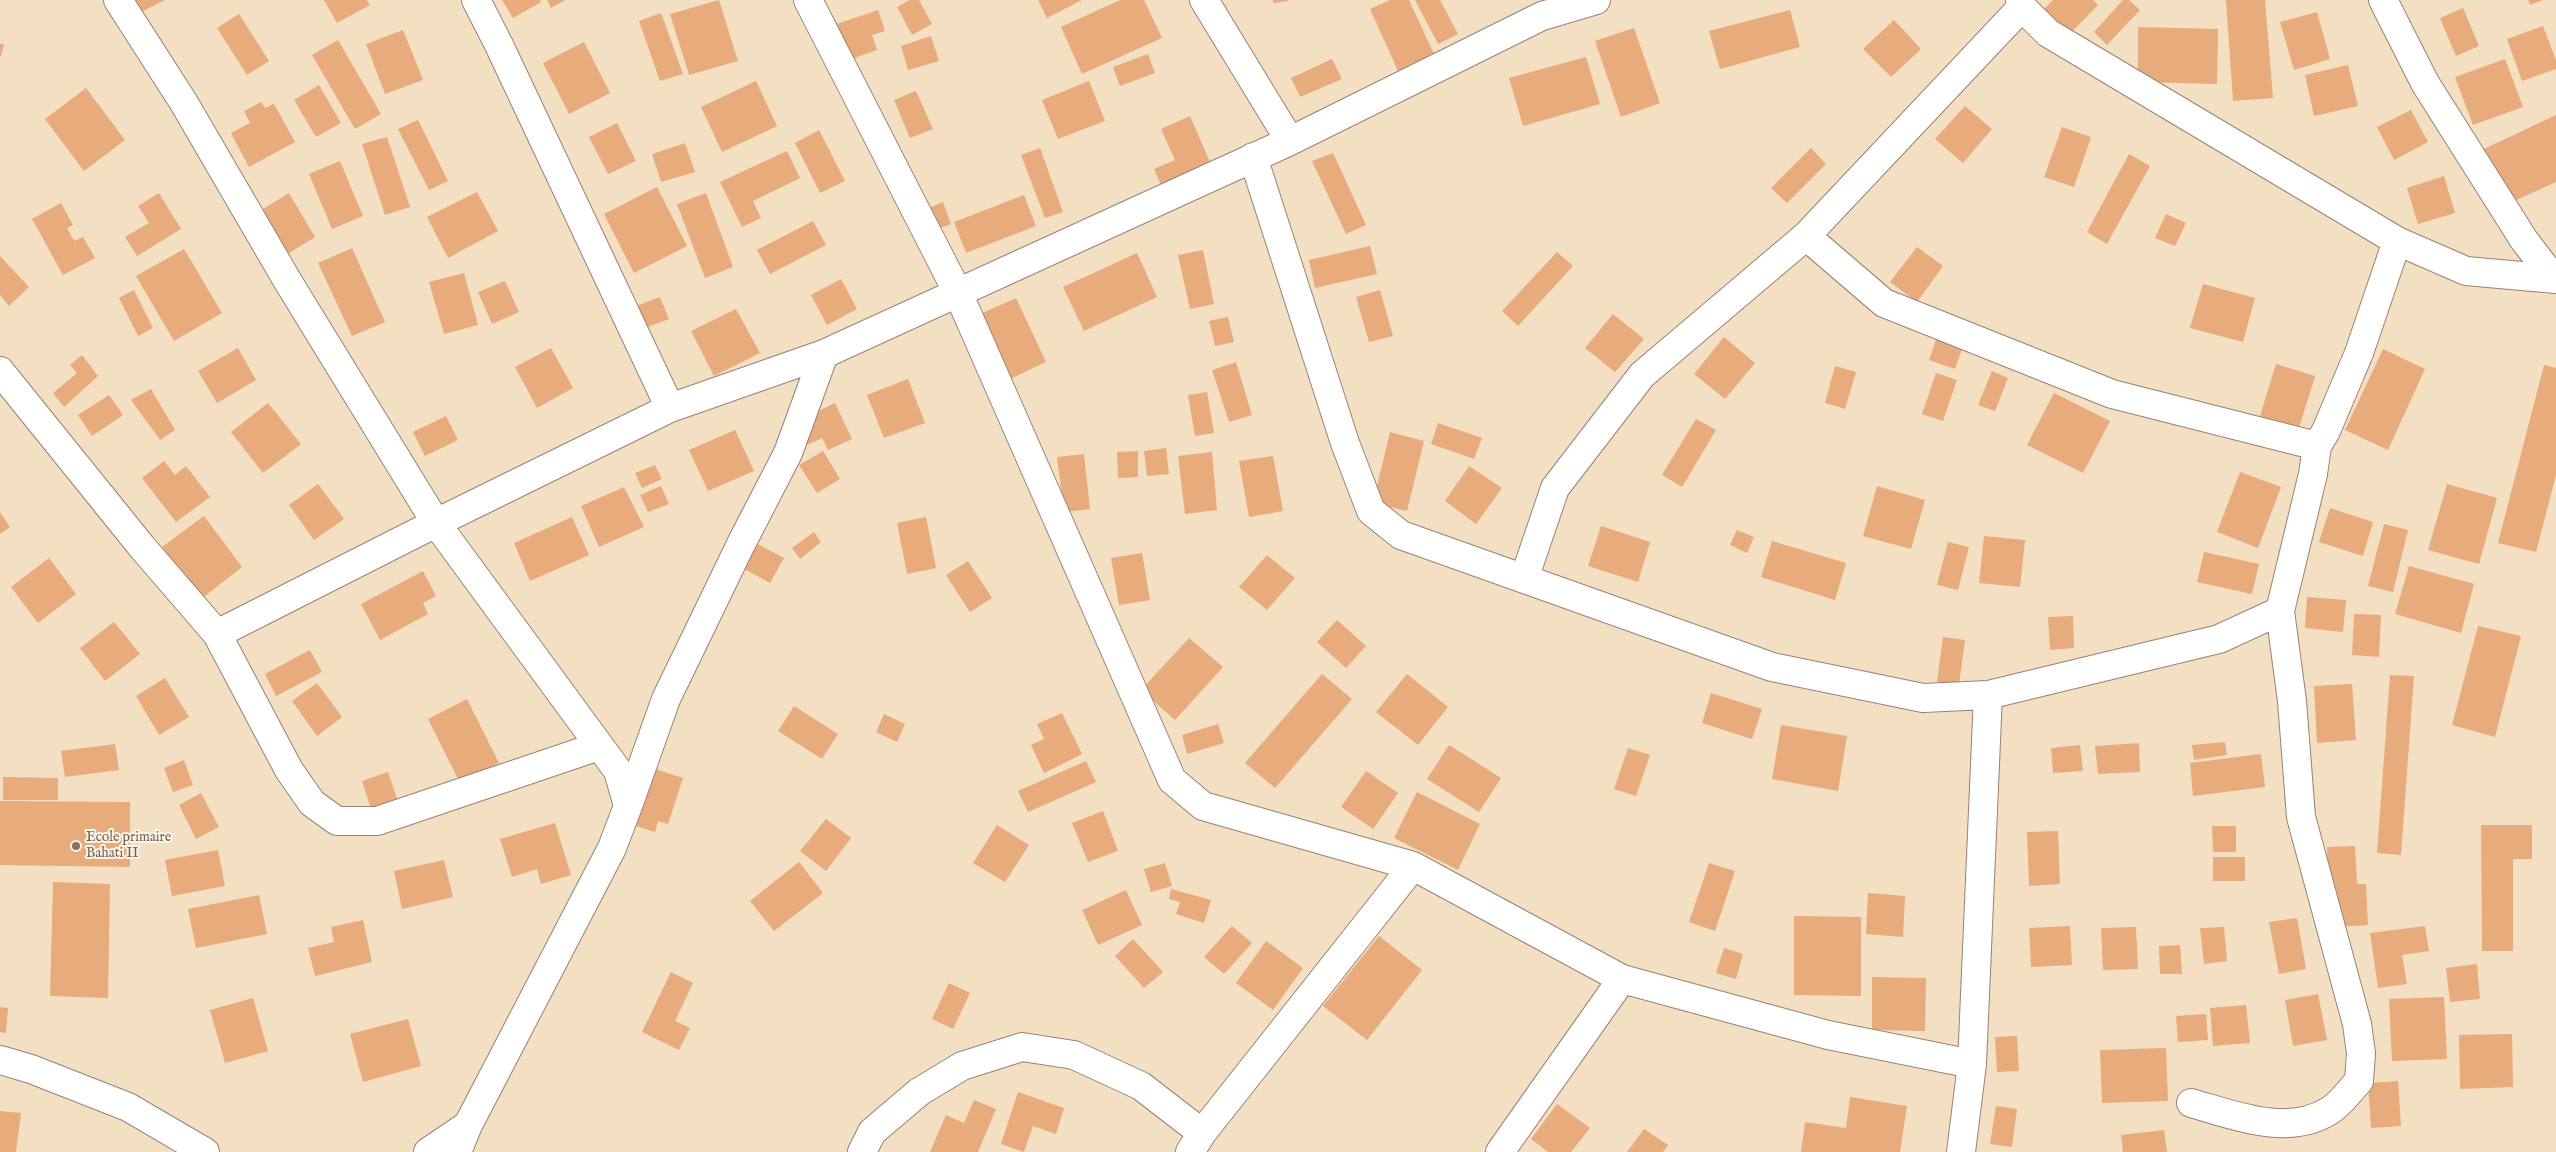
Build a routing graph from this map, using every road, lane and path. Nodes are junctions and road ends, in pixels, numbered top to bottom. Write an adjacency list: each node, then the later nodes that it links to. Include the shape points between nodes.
1 (118, 0): 19 (street, via 184,103 287,280)
2 (476, 0): 17 (street, via 500,44)
3 (808, 0): 14 (street)
4 (1204, 0): 9 (street)
5 (1596, 0): 8 (street)
6 (2383, 0): 13 (street, via 2425,83 2524,240)
7 (2021, 4): 11 (street); 12 (street, via 2048,33)
8 (1538, 8): 9 (street)
9 (1290, 141): 10 (street)
10 (1253, 157): 14 (street); 20 (street, via 1370,511 1401,535)
11 (1806, 236): 18 (street, via 1884,304 2112,394); 20 (street, via 1642,375 1555,488)
12 (2397, 241): 13 (street, via 2466,270); 18 (street, via 2359,353)
13 (2555, 279)
14 (959, 294): 15 (street); 26 (street, via 1172,780 1203,806)
15 (824, 354): 17 (street); 25 (street, via 788,452 666,699)
16 (0, 371): 22 (street)
17 (670, 408): 19 (street)
18 (2317, 446): 21 (street)
19 (436, 523): 22 (street); 24 (street)
20 (1524, 579): 23 (street, via 1772,667 1923,698)
21 (2280, 611): 23 (street, via 2219,639); 30 (street, via 2292,701 2301,817 2357,1024 2361,1053 2359,1081 2330,1110 2309,1119 2252,1121)
22 (217, 634): 24 (street, via 289,770 312,803 337,821 377,821)
23 (1988, 695): 29 (street)
24 (599, 746): 25 (street, via 618,771)
25 (628, 806): 31 (street, via 612,848)
26 (1413, 866): 27 (street); 32 (street)
27 (1622, 979): 29 (street, via 1828,1035); 37 (street)
28 (0, 1060): 33 (street, via 31,1068 128,1107)
29 (1972, 1064): 38 (street)
30 (2191, 1103)
31 (468, 1125): 34 (street); 35 (street)
32 (1196, 1143): 36 (street, via 1141,1086 1074,1055 1022,1048 962,1066 919,1092 872,1132)
33 (205, 1152)
34 (428, 1152)
35 (457, 1152)
36 (862, 1152)
37 (1500, 1152)
38 (1961, 1152)

